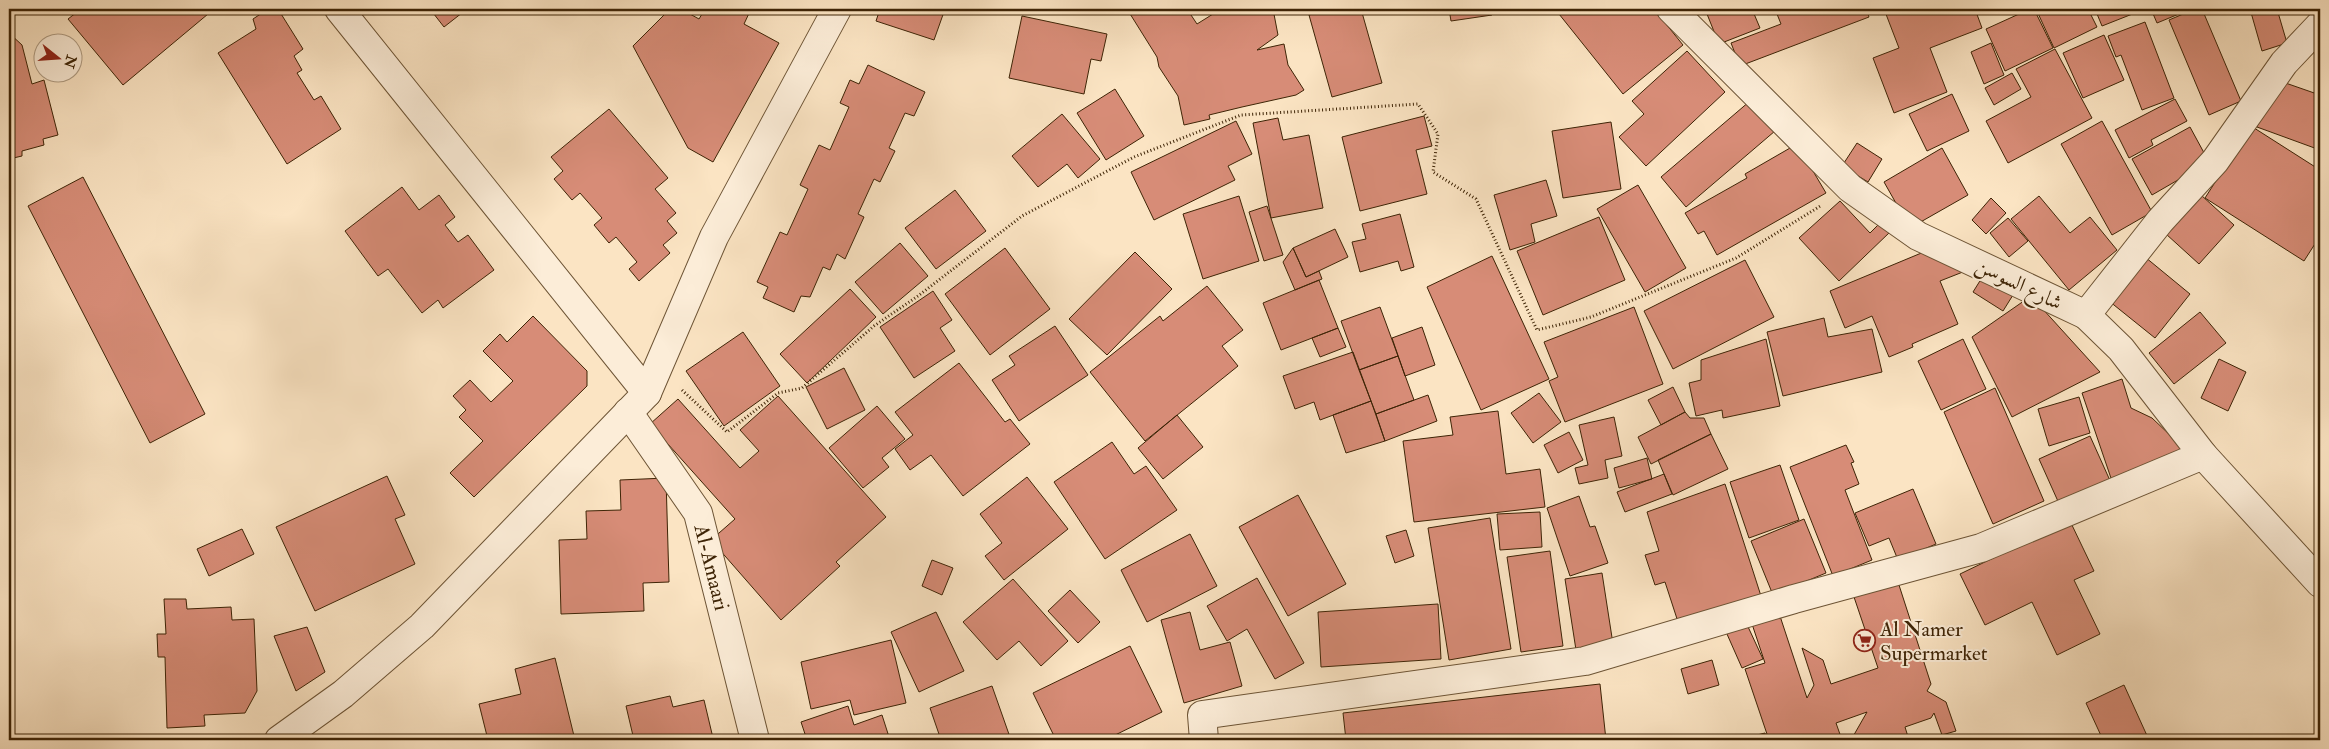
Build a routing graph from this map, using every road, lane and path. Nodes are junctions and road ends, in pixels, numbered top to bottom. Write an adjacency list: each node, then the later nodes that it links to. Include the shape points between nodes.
1 (339, 9): 8 (street, Al-Amaari)
2 (837, 9): 7 (street, via 714,237)
3 (1671, 9): 5 (street, شارع السوسن)
4 (2320, 25): 6 (street, شارع السوسن, via 2284,63 2215,161 2160,221)
5 (1850, 188): 6 (street, شارع السوسن, via 1918,236); 7 (path, via 1736,258 1591,317 1537,330 1476,199 1433,172 1438,134 1418,104 1241,115 1134,157 1022,216 874,326 802,388 778,393 727,432)
6 (2086, 316): 9 (street, via 2121,349)
7 (658, 369): 8 (street)
8 (638, 403): 12 (street, via 422,626 343,694); 13 (street, Al-Amaari, via 698,513)
9 (2203, 455): 10 (street); 11 (street, via 1981,548 1794,598 1585,661)
10 (2320, 583)
11 (1203, 727)
12 (279, 740)
13 (755, 740)

